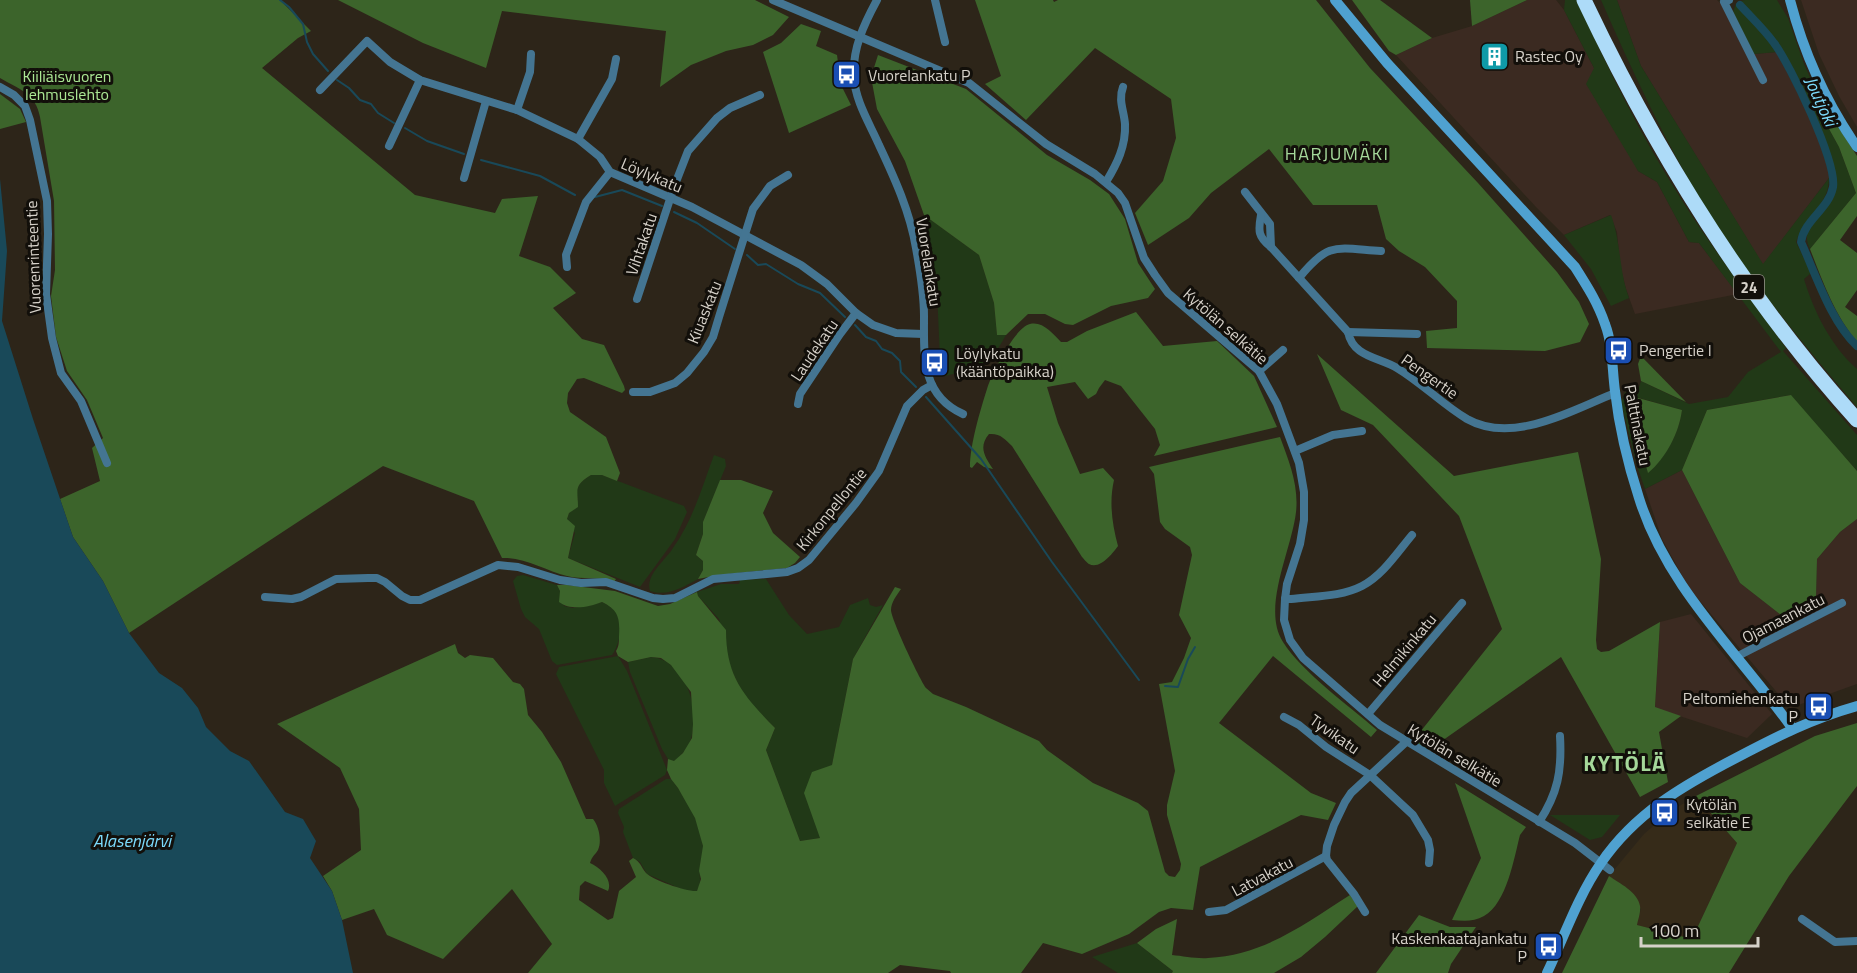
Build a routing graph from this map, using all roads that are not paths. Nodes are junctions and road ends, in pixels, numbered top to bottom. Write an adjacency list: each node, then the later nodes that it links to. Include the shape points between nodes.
1 (773, 0): 9 (street, Kytölän selkätie)
2 (877, 0): 9 (street, Vuorelankatu)
3 (934, 0): 10 (street)
4 (1335, 0): 46 (street, Palttinakatu, via 1374,48 1575,267 1595,297 1606,326)
5 (1584, 0): 22 (highway, 24)
6 (1594, 0): 22 (highway, 24)
7 (1790, 0): 24 (street, via 1815,77)
8 (1725, 1): 14 (street)
9 (859, 38): 28 (street, Kytölän selkätie, via 969,83 1046,144); 40 (street, Vuorelankatu, via 854,66 856,89 911,226 923,296)
10 (945, 42)
11 (531, 54): 20 (street, via 530,72)
12 (616, 59): 21 (street, via 612,79)
13 (420, 80): 17 (street, Löylykatu, via 390,62 367,41); 19 (street, Löylykatu); 23 (street)
14 (1763, 80)
15 (0, 87): 52 (street, Vuorenrinteentie, via 25,106 30,120 47,201 46,294 52,338 61,373 81,401)
16 (1123, 87): 28 (street, via 1120,95 1124,143)
17 (320, 90)
18 (760, 95): 30 (street, Vihtakatu, via 730,108 694,143)
19 (486, 101): 20 (street, Löylykatu); 27 (street)
20 (517, 110): 21 (street, Löylykatu)
21 (578, 139): 25 (street, Löylykatu, via 600,157)
22 (1658, 142): 49 (highway, 24, via 1737,270)
23 (389, 146)
24 (1857, 147)
25 (610, 172): 30 (street, Löylykatu); 35 (street, via 586,202 566,255)
26 (788, 175): 32 (street, Kiuaskatu, via 770,186 758,201)
27 (465, 178)
28 (1106, 182): 43 (street, Kytölän selkätie, via 1125,203 1144,258 1168,293)
29 (1245, 192): 31 (street, Pengertie)
30 (671, 198): 32 (street, Löylykatu); 37 (street, Vihtakatu)
31 (1261, 215): 33 (street, Pengertie, via 1270,224); 33 (street, Pengertie, via 1258,232)
32 (746, 235): 38 (street, Löylykatu, via 815,274); 45 (street, Kiuaskatu, via 704,352 675,383 650,392)
33 (1271, 247): 36 (street, Pengertie)
34 (1381, 251): 36 (street, via 1326,251)
35 (567, 267)
36 (1299, 278): 39 (street, Pengertie)
37 (637, 299)
38 (856, 313): 40 (street, Löylykatu, via 885,330); 47 (street, Laudekatu, via 800,394)
39 (1348, 332): 41 (street); 46 (street, Pengertie, via 1353,346 1364,354 1396,367 1469,420 1491,428 1541,422)
40 (923, 334): 44 (street, Vuorelankatu, via 926,370)
41 (1418, 334)
42 (1283, 350): 43 (street)
43 (1259, 371): 51 (street, Kytölän selkätie, via 1277,404)
44 (932, 385): 48 (street, Vuorelankatu, via 944,403); 54 (street, Kirkonpellontie, via 907,406 879,471 856,503 809,560 787,572 713,579 675,598 663,599 606,582 560,580 498,565 420,600 410,600 385,582 368,578 336,579 292,599)
45 (633, 392)
46 (1615, 393): 58 (street, Palttinakatu, via 1639,499 1654,536 1670,569)
47 (798, 404)
48 (963, 414)
49 (1857, 420)
50 (1362, 431): 51 (street, via 1333,435)
51 (1295, 452): 55 (street, Kytölän selkätie, via 1304,492 1304,520)
52 (107, 464)
53 (1412, 535): 55 (street, via 1375,577 1360,587)
54 (265, 597)
55 (1285, 598): 60 (street, Kytölän selkätie, via 1284,620 1290,640 1303,658)
56 (1462, 603): 60 (street, Helmikinkatu)
57 (1842, 603): 58 (street, Ojamaankatu)
58 (1736, 657): 62 (street, Palttinakatu)
59 (1857, 706): 62 (street)
60 (1368, 714): 64 (street, Kytölän selkätie)
61 (1284, 717): 65 (street, Tyvikatu)
62 (1792, 728): 69 (street, via 1670,795 1644,814)
63 (1560, 736): 66 (street, via 1562,764 1558,784)
64 (1406, 742): 65 (street); 66 (street, Kytölän selkätie)
65 (1370, 775): 67 (street, via 1351,793 1339,812); 68 (street, Tyvikatu, via 1413,815 1430,850)
66 (1539, 822): 69 (street, Kytölän selkätie)
67 (1326, 856): 70 (street, Latvakatu, via 1226,910); 71 (street)
68 (1429, 863)
69 (1605, 866): 74 (street, via 1587,887)
70 (1209, 912)
71 (1365, 912)
72 (1802, 919): 73 (street, via 1835,942)
73 (1857, 942)
74 (1547, 973)

